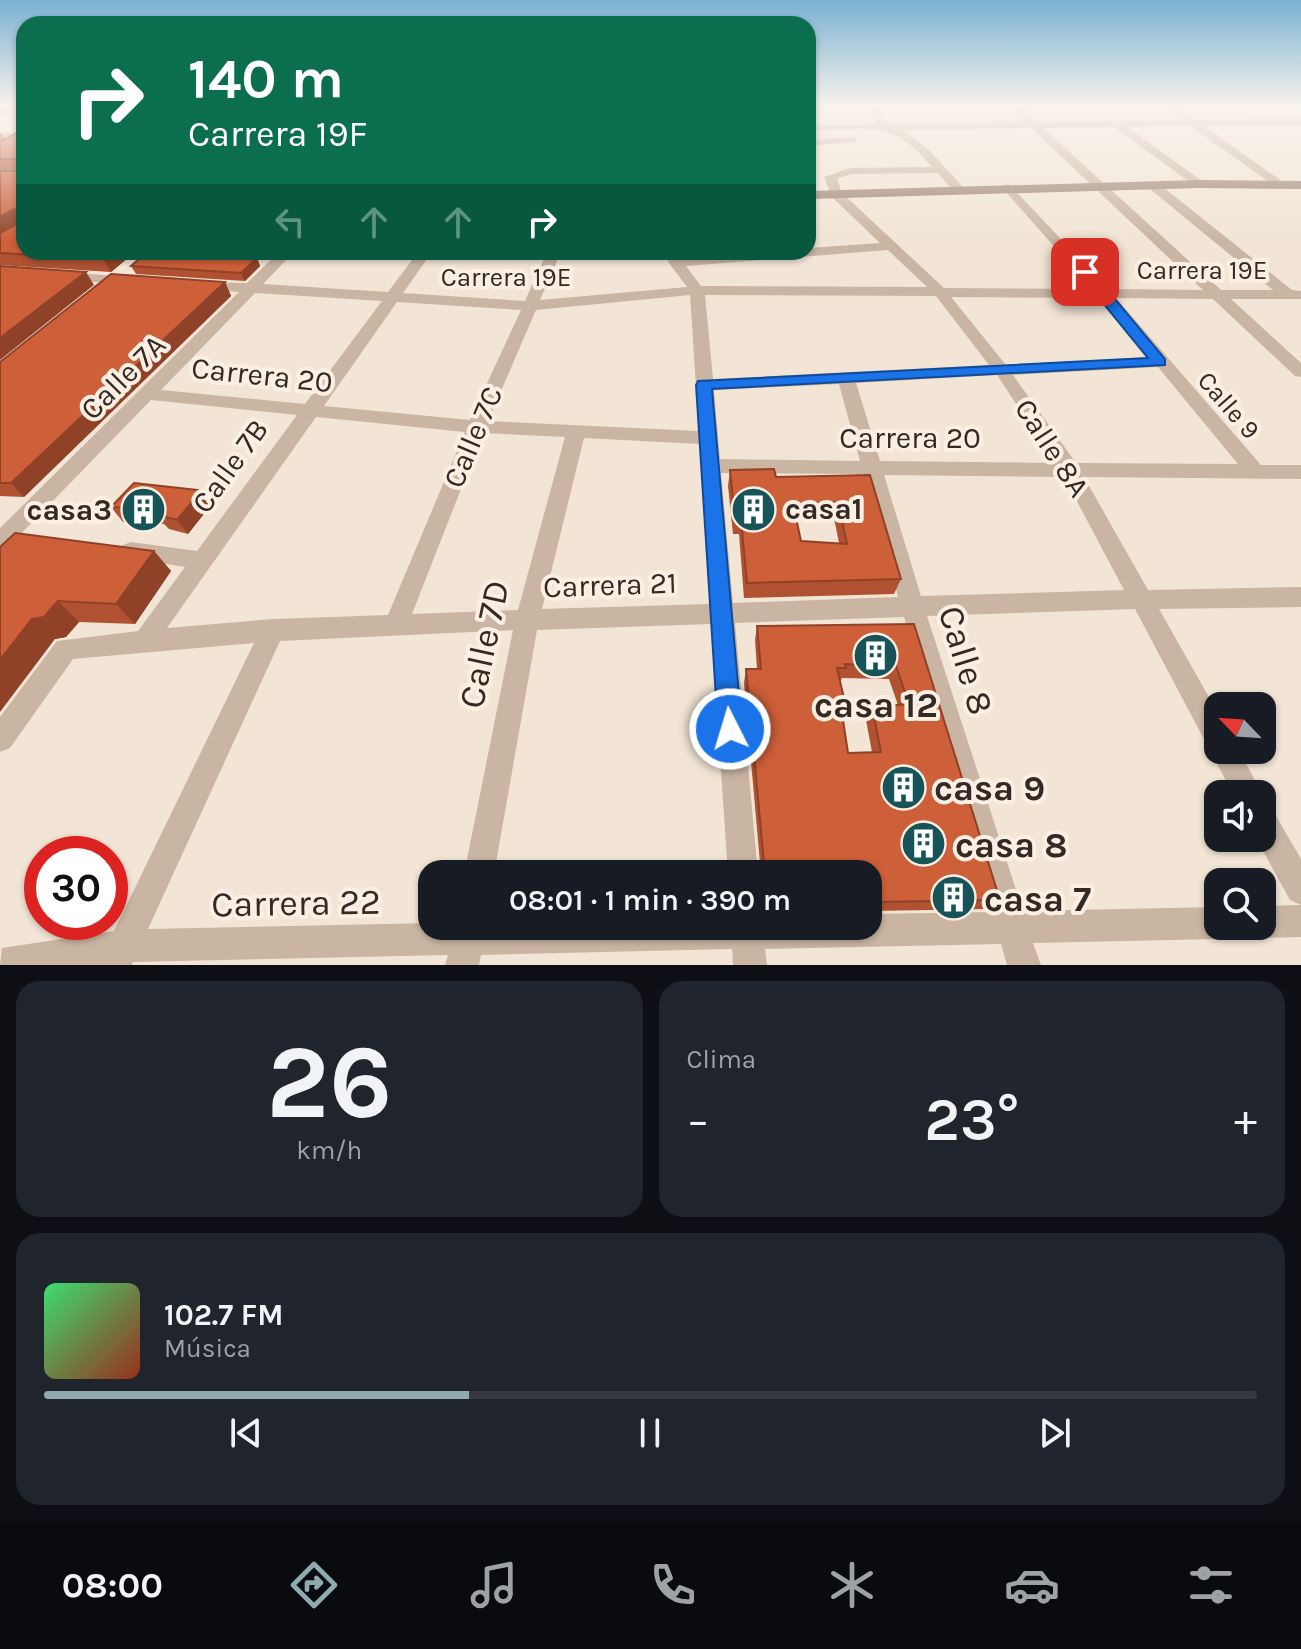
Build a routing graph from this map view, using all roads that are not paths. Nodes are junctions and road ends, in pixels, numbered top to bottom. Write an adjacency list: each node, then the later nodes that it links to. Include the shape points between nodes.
1 (928, 152): 5 (street)
2 (1063, 152): 10 (street)
3 (1152, 152): 6 (street)
4 (1232, 152): 7 (street)
5 (939, 170): 12 (street); 13 (street, via 836,173 830,177)
6 (1198, 184): 7 (street); 9 (street)
7 (1279, 185): 8 (street)
8 (1301, 185)
9 (1154, 186): 10 (street); 31 (street)
10 (1101, 187): 11 (street); 30 (street)
11 (1009, 188): 12 (street); 29 (street, Calle 9)
12 (959, 190): 13 (street)
13 (836, 194): 14 (street); 15 (street, Calle 8A)
14 (816, 195)
15 (890, 246): 16 (street); 28 (street, Calle 8A)
16 (816, 251)
17 (279, 260): 26 (street, Calle 7A)
18 (419, 260): 33 (street, Calle 7B)
19 (550, 260): 34 (street, Calle 7C)
20 (675, 260): 27 (street)
21 (137, 261): 23 (street)
22 (43, 274): 23 (street)
23 (113, 279): 24 (street); 32 (street)
24 (143, 282)
25 (189, 285): 26 (street, Carrera 19E)
26 (249, 289): 33 (street, Carrera 19E); 40 (street, Calle 7A)
27 (697, 290): 28 (street, Carrera 19E); 34 (street, Carrera 19E); 39 (street)
28 (940, 292): 29 (street, Carrera 19E); 37 (street, Calle 8A)
29 (1104, 293): 30 (street, Carrera 19E); 35 (street, Calle 9)
30 (1216, 294): 31 (street, Carrera 19E); 36 (street)
31 (1294, 294)
32 (91, 298)
33 (389, 299): 34 (street, Carrera 19E); 41 (street, Calle 7B)
34 (530, 306): 42 (street, Calle 7C)
35 (1160, 362): 37 (street); 48 (street, Calle 9)
36 (1299, 367)
37 (1000, 368): 38 (street); 47 (street, Calle 8A)
38 (845, 376): 39 (street); 46 (street, Calle 8)
39 (704, 385): 44 (street)
40 (146, 394): 41 (street, Carrera 20); 50 (street, Calle 7A)
41 (309, 410): 42 (street, Carrera 20); 53 (street, Calle 7B)
42 (476, 427): 43 (street, Carrera 20); 59 (street, Calle 7C)
43 (576, 432): 44 (street, Carrera 20); 58 (street, Calle 7D)
44 (708, 438): 45 (street)
45 (710, 466): 46 (street, Carrera 20); 57 (street)
46 (871, 468): 47 (street, Carrera 20); 56 (street, Calle 8)
47 (1070, 469): 48 (street, Carrera 20); 55 (street, Calle 8A)
48 (1255, 471): 49 (street, Carrera 20)
49 (1301, 472)
50 (2, 536): 51 (street)
51 (37, 538)
52 (112, 548): 53 (street)
53 (202, 560): 61 (street, Calle 7B)
54 (1301, 597): 55 (street, Carrera 21)
55 (1140, 598): 56 (street, Carrera 21); 62 (street, Calle 8A)
56 (912, 605): 57 (street, Carrera 21); 71 (street, Calle 8)
57 (720, 613): 58 (street, Carrera 21); 66 (street)
58 (527, 620): 59 (street, Carrera 21); 65 (street, Calle 7D)
59 (396, 624): 60 (street, Carrera 21)
60 (273, 629): 61 (street, Carrera 21); 74 (street)
61 (145, 640): 63 (street, Carrera 21, via 66,649)
62 (1204, 714)
63 (0, 739)
64 (1276, 844): 67 (street)
65 (482, 860)
66 (742, 860)
67 (1301, 889)
68 (1301, 921): 69 (street)
69 (1276, 922)
70 (1204, 923): 71 (street, Carrera 22)
71 (1013, 927): 72 (street, Carrera 22); 76 (street, Calle 8)
72 (748, 941): 73 (street, Carrera 22)
73 (466, 943): 74 (street, Carrera 22)
74 (119, 956): 75 (street, Carrera 22)
75 (2, 965)
76 (1024, 965)

